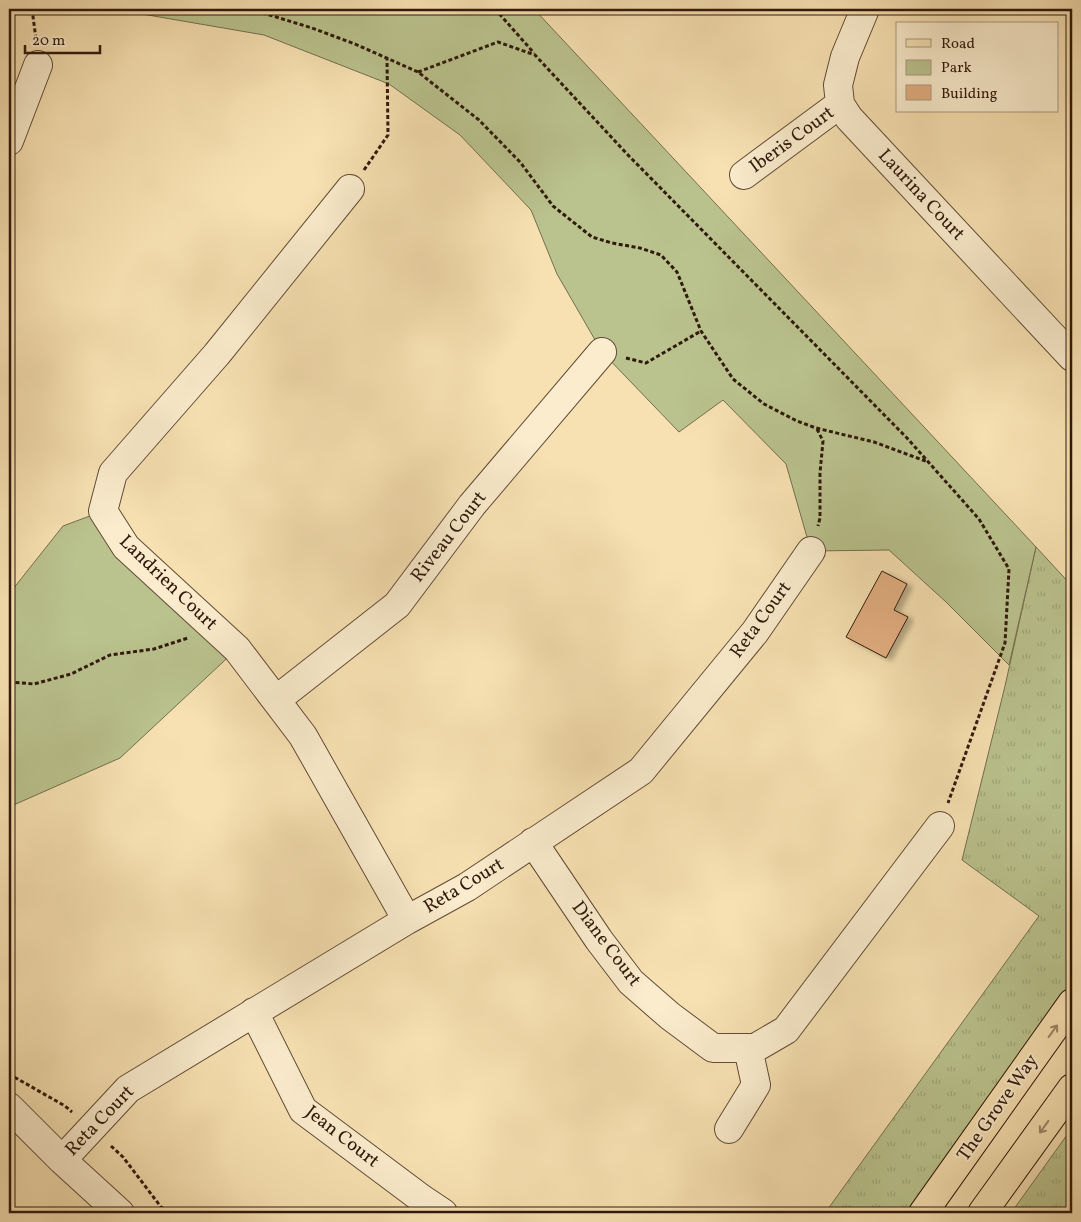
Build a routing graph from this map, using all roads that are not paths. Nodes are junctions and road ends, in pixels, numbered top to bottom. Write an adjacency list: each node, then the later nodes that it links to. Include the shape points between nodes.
1 (865, 9): 3 (street, via 845,57 838,85)
2 (38, 64): 4 (street)
3 (840, 104): 5 (street, Iberis Court); 8 (street, Laurina Court, via 849,118)
4 (9, 140)
5 (744, 175)
6 (350, 189): 10 (street, Landrien Court, via 217,354 113,473 103,511 126,547 237,649)
7 (602, 352): 10 (street, Riveau Court, via 472,506 397,605)
8 (1072, 358)
9 (811, 551): 12 (street, Reta Court, via 755,632 641,771)
10 (276, 700): 13 (street, Landrien Court, via 303,736)
11 (940, 826): 16 (street, Diane Court, via 786,1030 755,1048)
12 (534, 842): 13 (street, Reta Court, via 468,887); 16 (street, Diane Court, via 631,982 713,1048)
13 (408, 920): 15 (street, Reta Court)
14 (1072, 1003): 23 (main road, The Grove Way, one-way to 14)
15 (254, 1012): 20 (street, Reta Court, via 128,1089); 22 (street, Jean Court, via 303,1110)
16 (748, 1048): 19 (street, via 756,1085)
17 (1072, 1088): 24 (main road, one-way to 24)
18 (9, 1107): 20 (street)
19 (729, 1129)
20 (62, 1160): 21 (street)
21 (120, 1213)
22 (443, 1213)
23 (923, 1213)
24 (982, 1213)

